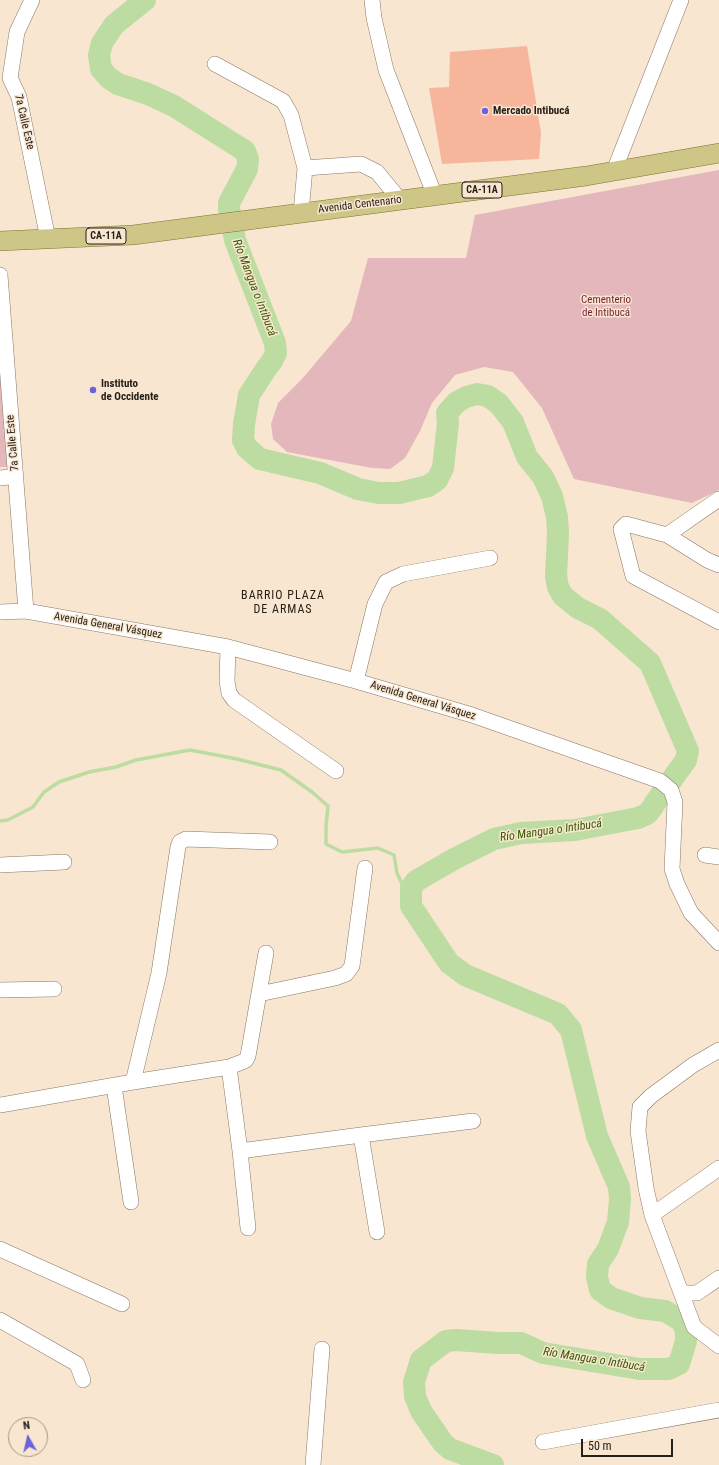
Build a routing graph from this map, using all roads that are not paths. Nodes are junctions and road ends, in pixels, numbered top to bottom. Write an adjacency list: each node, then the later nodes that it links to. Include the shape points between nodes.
1 (32, 0): 5 (street, via 17,32)
2 (372, 0): 9 (street, via 386,70)
3 (681, 0): 8 (street)
4 (215, 64): 7 (street, via 283,101 291,115)
5 (5, 78): 12 (street, 7a Calle Este, via 19,97)
6 (719, 153): 8 (main road, Avenida Centenario / CA-11A)
7 (305, 168): 10 (street, via 361,164 378,172); 11 (street)
8 (614, 171): 9 (main road, Avenida Centenario / CA-11A)
9 (435, 196): 10 (main road, Avenida Centenario / CA-11A)
10 (400, 200): 11 (main road, Avenida Centenario / CA-11A)
11 (301, 213): 12 (main road, Avenida Centenario / CA-11A, via 133,235)
12 (48, 238): 13 (main road, Avenida Centenario / CA-11A)
13 (0, 241)
14 (0, 275): 15 (street, 7a Calle Este)
15 (16, 476): 16 (street); 21 (street, 7a Calle Este)
16 (0, 478)
17 (719, 499): 18 (street)
18 (667, 535): 20 (street); 23 (street, via 626,524 623,526 621,529 633,576)
19 (490, 558): 25 (street, via 403,574 386,582 375,604)
20 (719, 565)
21 (26, 611): 22 (street, Avenida General Vásquez); 24 (street, Avenida General Vásquez)
22 (0, 612)
23 (719, 622)
24 (228, 647): 25 (street, Avenida General Vásquez); 26 (street, via 227,681 229,693 234,700)
25 (356, 681): 31 (street, Avenida General Vásquez, via 472,715 666,785 675,802 672,869 677,884 691,913)
26 (336, 771)
27 (270, 842): 38 (street, via 186,839 180,842 159,973)
28 (64, 862): 29 (street)
29 (0, 864)
30 (365, 868): 35 (street, via 352,966 346,974)
31 (719, 943)
32 (266, 952): 35 (street)
33 (54, 989): 34 (street)
34 (0, 990)
35 (259, 994): 37 (street, via 248,1056 246,1060)
36 (719, 1050): 46 (street, via 693,1065 640,1107 638,1131)
37 (229, 1067): 38 (street); 43 (street)
38 (133, 1082): 39 (street)
39 (114, 1086): 40 (street); 45 (street)
40 (0, 1105)
41 (473, 1121): 42 (street)
42 (361, 1134): 43 (street); 48 (street)
43 (240, 1151): 47 (street)
44 (719, 1168): 46 (street)
45 (131, 1202)
46 (652, 1215): 51 (street)
47 (248, 1228)
48 (377, 1232)
49 (0, 1249): 52 (street)
50 (719, 1278): 51 (street, via 697,1294)
51 (682, 1293): 54 (street, via 694,1327)
52 (122, 1304)
53 (0, 1320): 56 (street, via 77,1364)
54 (719, 1346)
55 (322, 1349): 59 (street)
56 (83, 1380)
57 (719, 1410): 58 (street)
58 (543, 1442)
59 (313, 1465)

